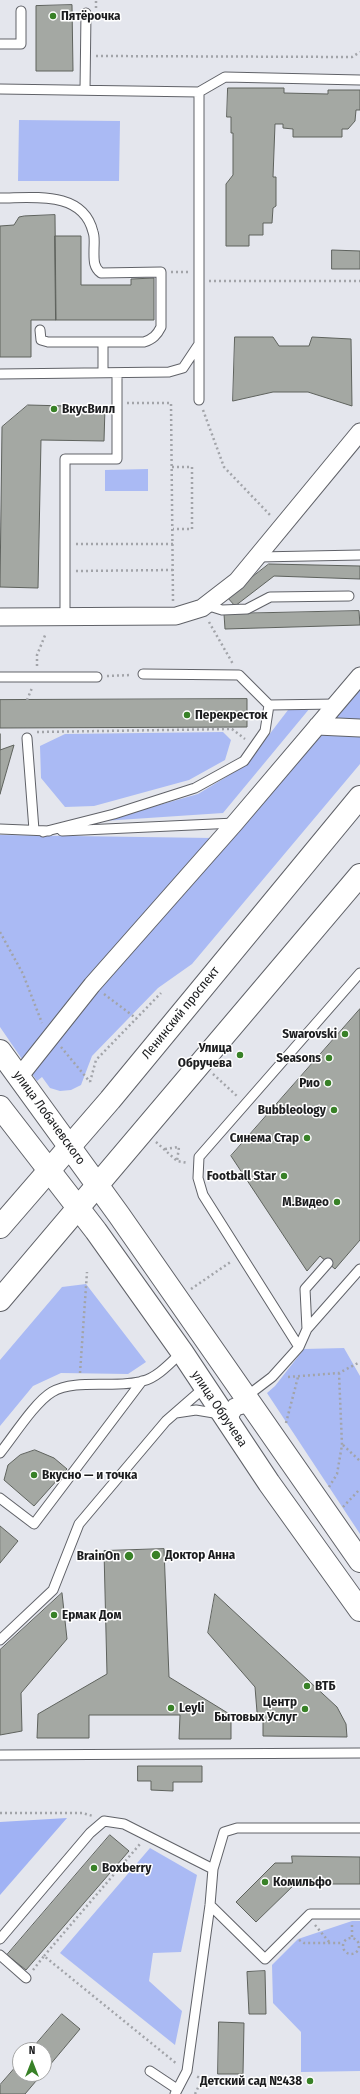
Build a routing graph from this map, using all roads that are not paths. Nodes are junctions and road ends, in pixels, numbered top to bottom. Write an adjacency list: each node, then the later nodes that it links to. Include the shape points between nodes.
1 (21, 11): 3 (lane, via 21,44)
2 (86, 13): 6 (lane)
3 (0, 44)
4 (360, 80): 7 (lane, via 225,78)
5 (0, 90): 6 (lane)
6 (85, 90): 7 (lane)
7 (199, 92): 11 (lane)
8 (0, 198): 10 (lane, via 56,199 74,204 86,215 94,232 95,267 101,273 161,272 161,327 158,334 144,342)
9 (40, 330): 10 (lane, via 40,337 44,342)
10 (103, 342): 12 (lane)
11 (199, 344): 13 (lane, via 184,368 169,372); 15 (lane)
12 (103, 373): 13 (lane); 14 (lane)
13 (117, 373): 22 (lane, via 116,459 65,459 65,572)
14 (0, 374)
15 (199, 400)
16 (360, 432): 18 (street)
17 (360, 555): 18 (lane)
18 (258, 557): 20 (street, via 237,581)
19 (349, 596): 20 (lane, via 270,597 247,609 222,610)
20 (204, 606): 22 (street, via 174,616)
21 (0, 617): 22 (street)
22 (61, 617)
23 (143, 674): 28 (lane, via 239,675)
24 (360, 676): 27 (street)
25 (0, 677): 26 (lane)
26 (97, 677)
27 (336, 704): 28 (lane); 29 (street)
28 (269, 705): 35 (lane, via 264,731 244,761 195,788 114,814)
29 (317, 726): 30 (street); 33 (street)
30 (360, 728)
31 (27, 738): 35 (lane)
32 (360, 797): 41 (main road, Ленинский проспект)
33 (235, 823): 35 (lane); 39 (street, via 92,985)
34 (0, 829): 35 (lane)
35 (39, 831)
36 (360, 875): 43 (main road)
37 (360, 973): 50 (lane, via 199,1157 198,1178 203,1195)
38 (0, 1051): 39 (main road, улица Лобачевского)
39 (19, 1077): 41 (main road, улица Лобачевского)
40 (0, 1107): 42 (main road)
41 (69, 1147): 42 (main road, Ленинский проспект); 43 (main road, улица Лобачевского)
42 (50, 1169): 44 (main road); 45 (main road, Ленинский проспект)
43 (98, 1185): 44 (main road); 54 (main road)
44 (79, 1207): 48 (main road); 51 (main road, улица Обручева)
45 (0, 1227)
46 (328, 1262): 49 (lane, via 305,1289)
47 (360, 1269): 49 (lane)
48 (0, 1300)
49 (307, 1329): 50 (lane)
50 (300, 1347): 54 (lane)
51 (182, 1352): 52 (lane, via 157,1374); 53 (main road, улица Обручева)
52 (142, 1382): 57 (lane, via 78,1386 52,1392); 58 (lane, via 34,1524)
53 (205, 1387): 55 (lane); 56 (main road, улица Обручева)
54 (252, 1403): 56 (street, via 236,1407); 59 (main road)
55 (176, 1413): 56 (lane, via 196,1410); 61 (lane, via 166,1421 79,1524 53,1590)
56 (227, 1421): 60 (main road, улица Обручева)
57 (0, 1453)
58 (0, 1498)
59 (360, 1561)
60 (360, 1610)
61 (0, 1640)
62 (359, 1753): 63 (lane)
63 (0, 1754)
64 (360, 1828): 65 (lane, via 237,1828 224,1832)
65 (213, 1869): 66 (lane); 68 (lane, via 124,1824 104,1821 90,1833)
66 (210, 1905): 67 (lane, via 265,1958 310,1914); 72 (lane, via 187,2071)
67 (360, 1914)
68 (0, 1938)
69 (0, 1955): 70 (lane)
70 (26, 1978)
71 (150, 2071): 72 (lane)
72 (176, 2092)

